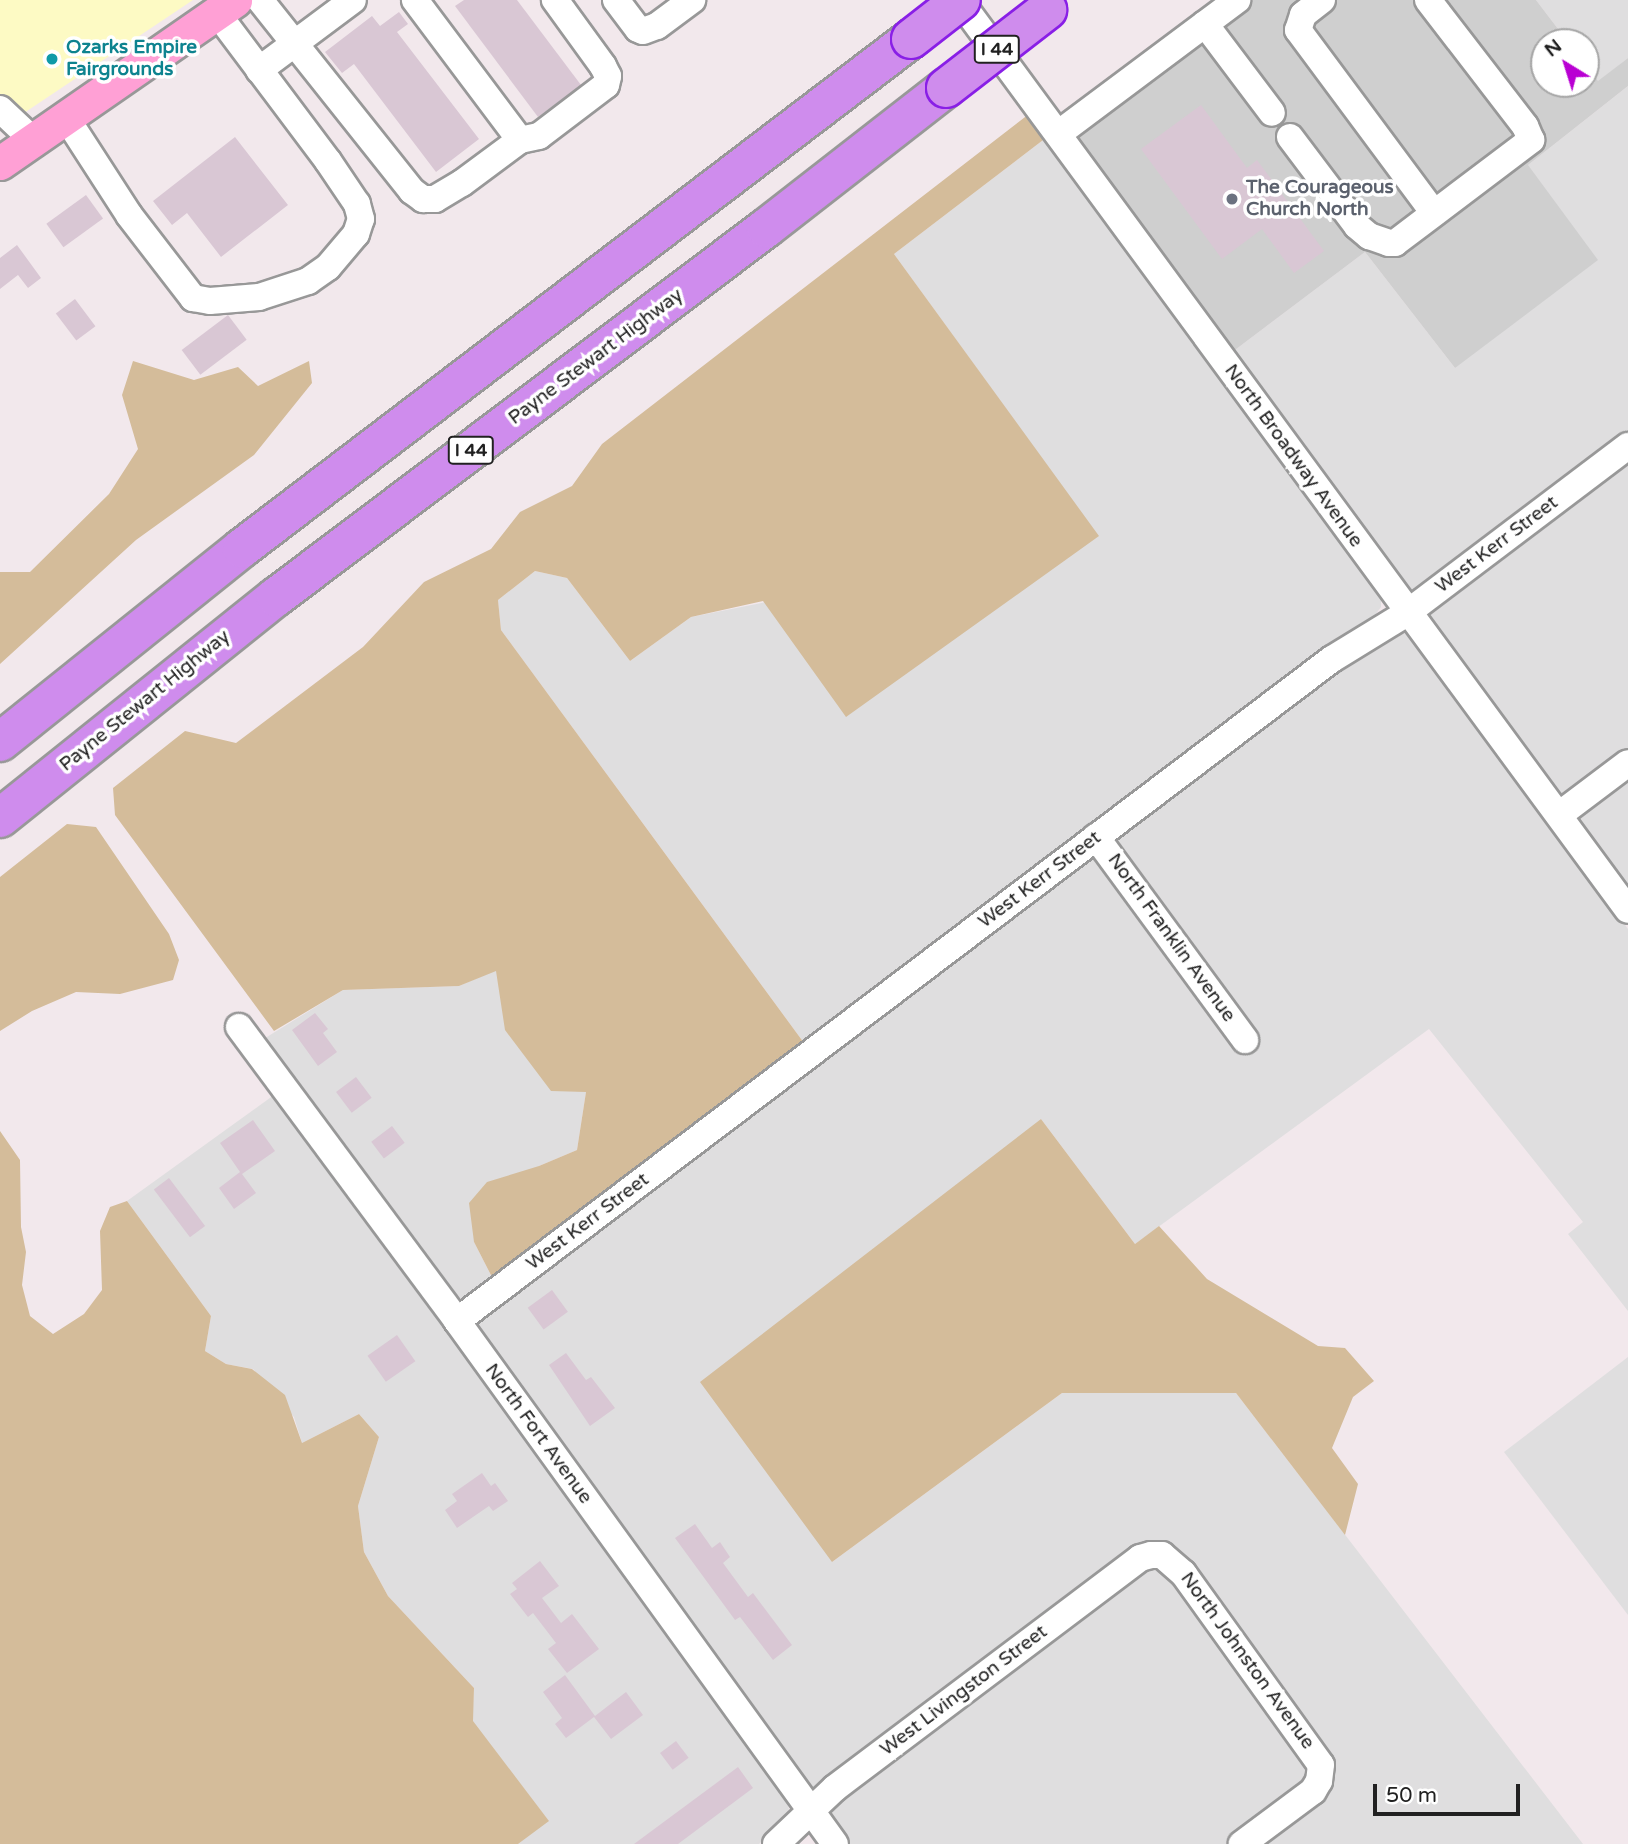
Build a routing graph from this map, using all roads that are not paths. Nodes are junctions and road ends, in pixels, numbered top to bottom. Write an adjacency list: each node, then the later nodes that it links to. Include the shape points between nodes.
1 (260, 0): 14 (street)
2 (353, 0): 14 (street)
3 (555, 0): 21 (street, via 603,66 606,85 539,136)
4 (616, 0): 5 (street, via 643,31)
5 (692, 0)
6 (960, 0): 19 (street, North Broadway Avenue); 27 (highway, bridge, via 242,548)
7 (1237, 0): 13 (street)
8 (1322, 0): 24 (street, via 1303,15 1298,30)
9 (1428, 0): 24 (street, via 1531,140)
10 (420, 2): 21 (street)
11 (1053, 5): 30 (highway, Payne Stewart Highway / I 44, bridge, via 755,237 276,597)
12 (226, 7): 15 (street); 18 (main road)
13 (1205, 24): 17 (street); 19 (street)
14 (294, 44): 15 (street); 21 (street, via 422,199 435,199 462,183)
15 (259, 70): 18 (street, via 328,161 357,204 361,219 347,247 328,267 308,281 259,297 210,302 193,298 129,215)
16 (0, 109): 22 (street)
17 (1272, 113)
18 (67, 119): 22 (main road)
19 (1058, 135): 26 (street, North Broadway Avenue)
20 (1290, 137): 24 (street, via 1369,236 1395,243)
21 (520, 140)
22 (34, 141): 23 (main road)
23 (0, 163)
24 (1434, 213)
25 (1628, 446): 26 (street, West Kerr Street)
26 (1407, 613): 29 (street, North Broadway Avenue); 31 (street, West Kerr Street, via 1332,659)
27 (0, 741)
28 (1628, 763): 29 (street)
29 (1559, 815): 32 (street, North Broadway Avenue)
30 (0, 818)
31 (1096, 836): 34 (street, North Franklin Avenue); 35 (street, West Kerr Street)
32 (1628, 910)
33 (239, 1027): 35 (street, North Fort Avenue)
34 (1245, 1040)
35 (457, 1321): 37 (street, North Fort Avenue)
36 (1162, 1555): 37 (street, West Livingston Street, via 1140,1558); 40 (street, North Johnston Avenue, via 1191,1584 1317,1757 1321,1773 1312,1791)
37 (811, 1810): 38 (street, West Livingston Street); 39 (street, North Fort Avenue)
38 (776, 1844)
39 (835, 1844)
40 (1242, 1844)

